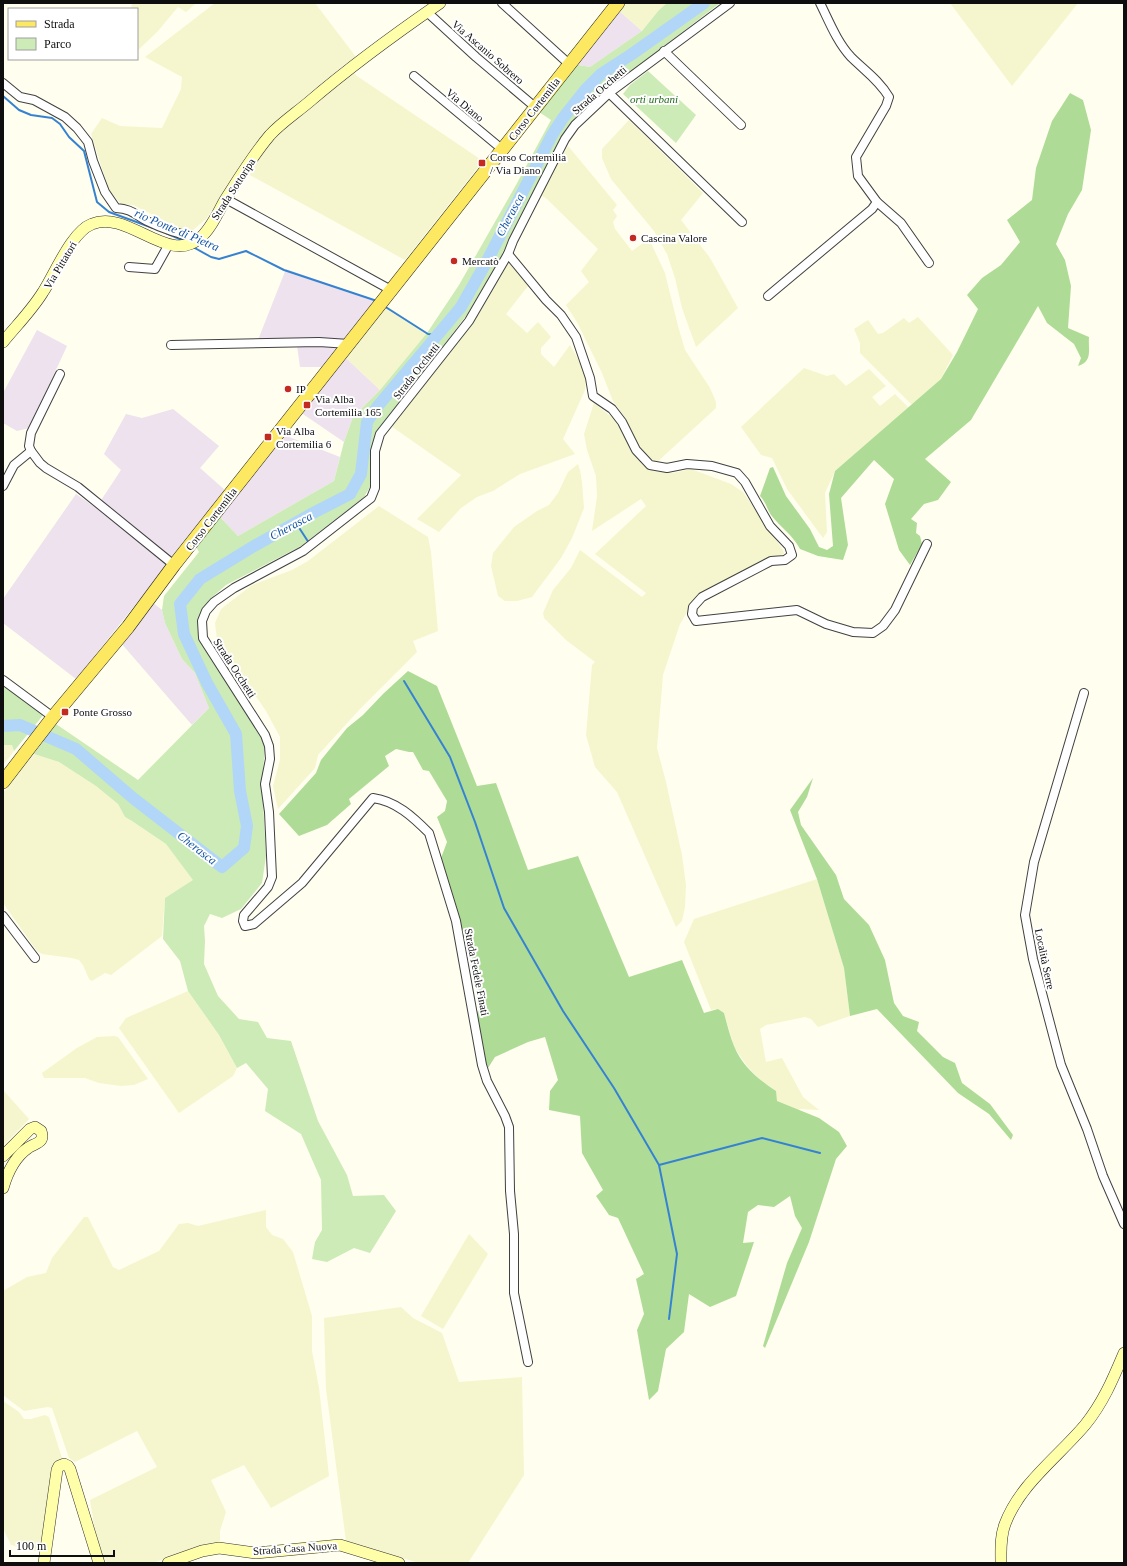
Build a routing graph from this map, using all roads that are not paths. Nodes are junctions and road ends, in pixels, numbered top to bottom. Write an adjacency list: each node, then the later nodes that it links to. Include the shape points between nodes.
1 (440, 3): 6 (street, Strada Sottoripa)
2 (502, 3): 8 (street)
3 (618, 3): 8 (main road, Corso Cortemilia)
4 (730, 3): 7 (street, Strada Occhetti)
5 (820, 3): 16 (street, via 840,42 851,57 889,97 856,157 858,176)
6 (427, 12): 12 (street, Via Ascanio Sobrero); 15 (street, Strada Sottoripa, via 339,77 272,134 261,146)
7 (664, 51): 11 (street, Strada Occhetti); 13 (street)
8 (569, 64): 12 (main road, Corso Cortemilia)
9 (414, 76): 14 (street, Via Diano)
10 (3, 83): 18 (street, via 20,96 34,100 65,117 77,128 88,142 105,192 116,208 127,209 146,221 183,235)
11 (609, 93): 17 (street); 20 (street, Strada Occhetti, via 575,125 566,139 512,241)
12 (535, 107): 14 (main road, Corso Cortemilia)
13 (741, 125)
14 (503, 150): 24 (main road, Corso Cortemilia)
15 (226, 199): 18 (street, Strada Sottoripa, via 212,223); 24 (street)
16 (877, 202): 21 (street, via 901,223); 23 (street, via 872,209)
17 (742, 222)
18 (192, 242): 19 (street, Via Pittatori)
19 (169, 244): 22 (street, via 155,269); 25 (street, Via Pittatori, via 107,220 91,224 78,235 43,293)
20 (508, 254): 31 (street, via 576,337 590,378 593,396 612,409 622,422 636,450 650,465 667,468 686,464 712,466 737,473 745,482 770,526 789,546 792,555 784,560 771,561 702,597 693,607 692,614 696,621 797,610 826,624 853,632 873,633 883,626 895,610); 38 (street, Strada Occhetti, via 468,321 380,434 375,450 375,488 371,498 302,551 234,588 214,602 202,621 203,638 265,735 269,746 270,759 265,784 272,877 268,887 244,915 243,921)
21 (929, 263)
22 (129, 268)
23 (768, 296)
24 (381, 304): 26 (main road, Corso Cortemilia)
25 (3, 342)
26 (349, 344): 27 (street, via 319,342); 32 (main road, Corso Cortemilia)
27 (171, 345)
28 (60, 374): 29 (street, via 31,433)
29 (31, 451): 30 (street, via 14,465); 32 (street, via 46,468 78,486)
30 (3, 486)
31 (927, 544)
32 (174, 565): 35 (main road, Corso Cortemilia, via 128,627)
33 (3, 680): 35 (street)
34 (1084, 693): 42 (street, Località Serre, via 1034,862 1025,915 1032,959 1061,1065)
35 (52, 719): 36 (main road, Corso Cortemilia)
36 (3, 782)
37 (3, 916): 39 (street)
38 (246, 926): 44 (street, Strada Fedele Finati, via 254,924 302,882 374,798 395,804 429,833 456,920 482,1065 509,1127 514,1289)
39 (35, 958)
40 (3, 1156): 41 (street, via 30,1129 35,1127 41,1131 43,1136 40,1141 20,1155)
41 (3, 1188)
42 (1124, 1224)
43 (1124, 1353): 49 (street, via 1108,1391 1085,1425 1036,1477 1012,1508 1004,1525 1000,1544)
44 (528, 1362)
45 (44, 1563): 46 (street, via 57,1470 64,1464 70,1469)
46 (99, 1563)
47 (168, 1563): 48 (street, Strada Casa Nuova, via 219,1548 256,1553 340,1545)
48 (399, 1563)
49 (1001, 1563)

